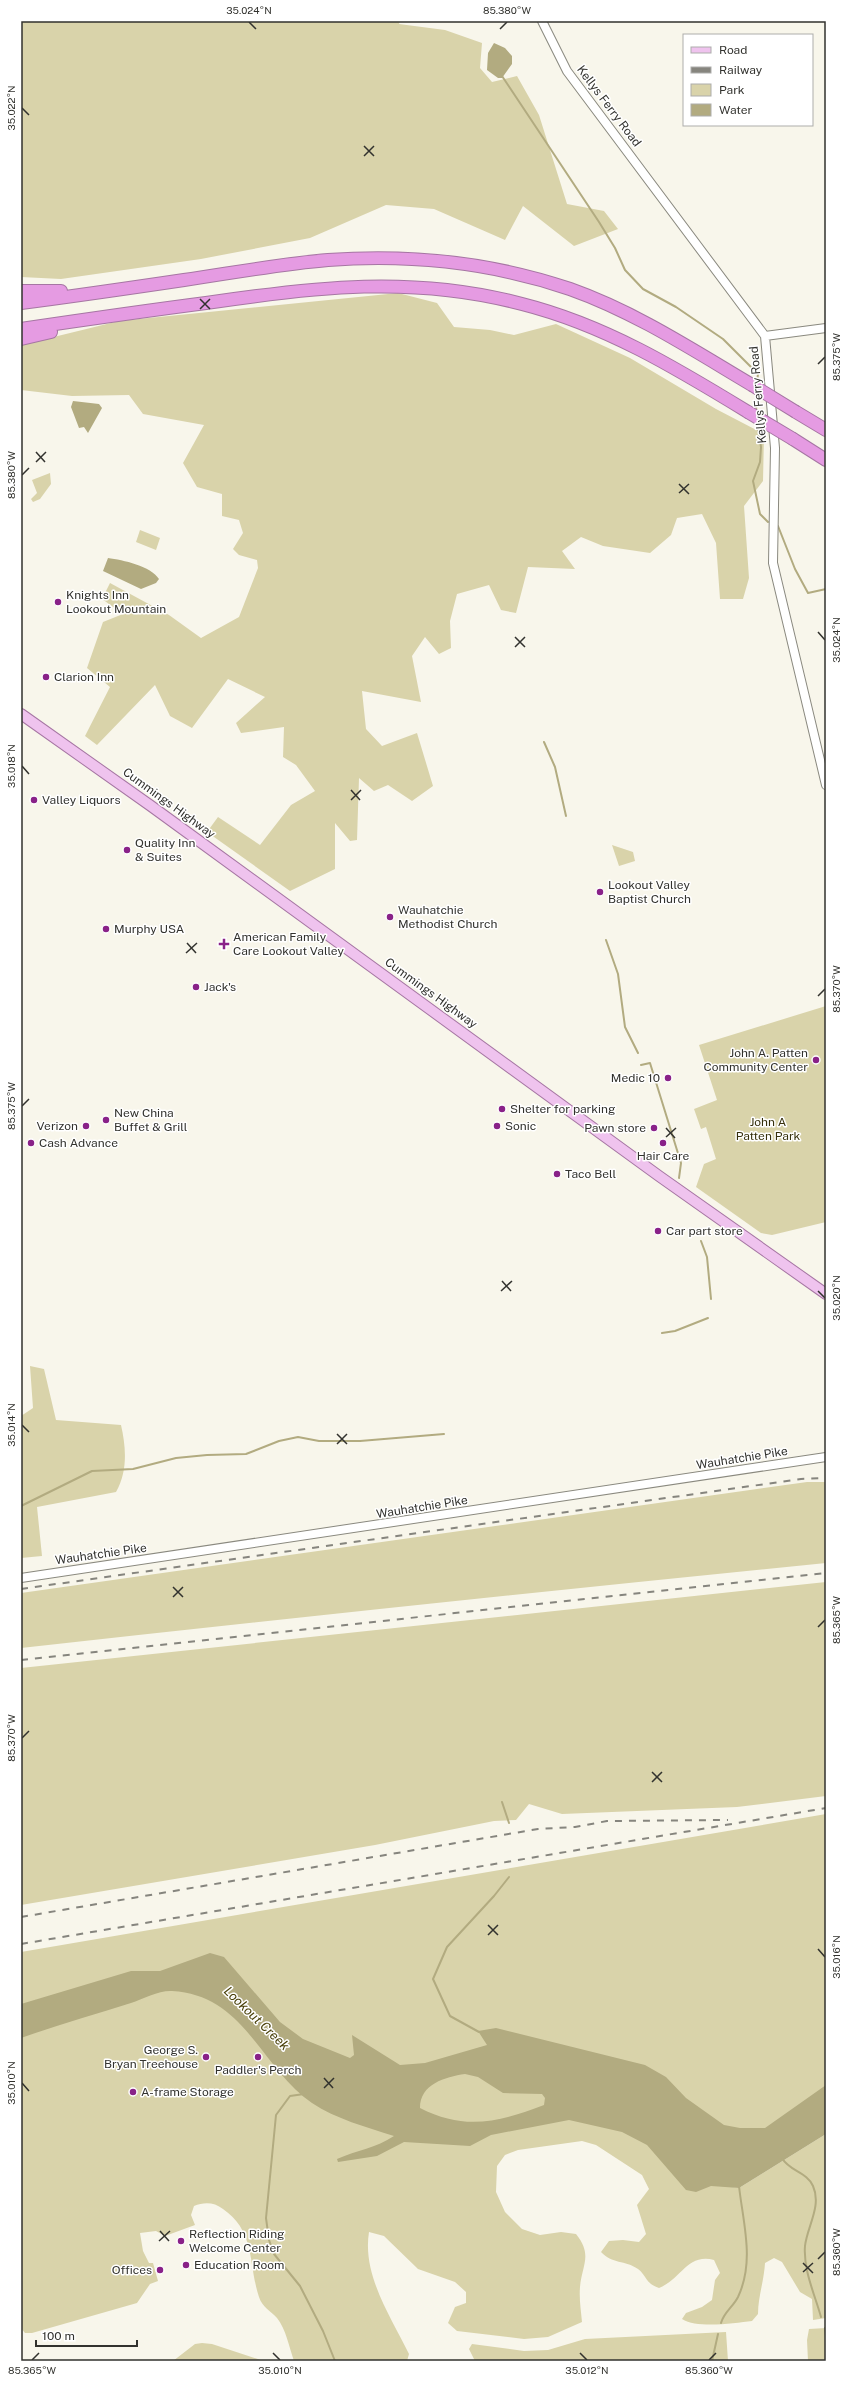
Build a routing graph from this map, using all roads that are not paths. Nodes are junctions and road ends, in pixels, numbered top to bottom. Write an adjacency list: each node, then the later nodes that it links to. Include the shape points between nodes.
1 (542, 21): 8 (street, Kellys Ferry Road, via 568,71)
2 (21, 291): 3 (highway)
3 (108, 292): 4 (highway); 10 (highway, bridge, via 329,260 400,259 470,265 521,275 610,305 664,332)
4 (21, 303)
5 (127, 314): 7 (highway); 9 (highway); 11 (highway, bridge, via 300,289 400,285 482,294 553,313 625,341 667,362)
6 (826, 328): 8 (street)
7 (21, 329)
8 (765, 336): 13 (street, Kellys Ferry Road, via 775,448 773,563)
9 (21, 339)
10 (826, 430)
11 (826, 460)
12 (21, 714): 14 (main road, Cummings Highway)
13 (826, 785)
14 (826, 1294)
15 (826, 1457): 16 (street, Wauhatchie Pike)
16 (21, 1578)

